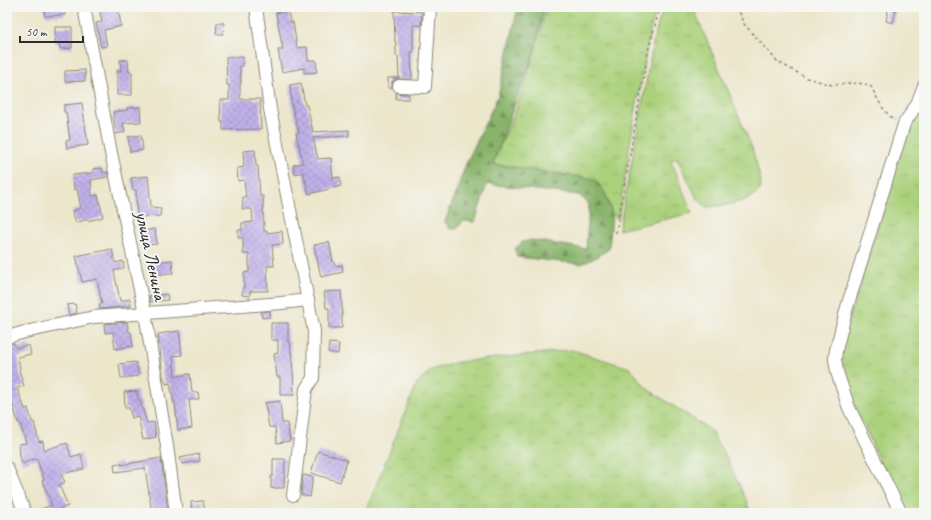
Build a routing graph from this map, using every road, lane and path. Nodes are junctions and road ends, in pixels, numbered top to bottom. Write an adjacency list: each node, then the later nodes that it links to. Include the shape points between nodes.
1 (84, 7): 11 (street, улица Ленина, via 110,148)
2 (256, 7): 10 (street, via 270,108)
3 (430, 7): 6 (street, via 426,87)
4 (660, 7): 9 (path, via 650,47)
5 (736, 7): 8 (path, via 744,24 778,62 807,78 832,85 870,85 884,110 891,118)
6 (399, 86)
7 (924, 86): 8 (street, via 917,104)
8 (904, 124): 17 (street, via 847,308 835,359 849,408)
9 (616, 233)
10 (308, 300): 11 (street); 14 (street, via 314,331 313,378 306,389)
11 (145, 313): 12 (street, via 94,317); 16 (street, улица Ленина)
12 (7, 337)
13 (7, 468): 15 (street)
14 (293, 495)
15 (25, 513)
16 (176, 513)
17 (902, 513)

